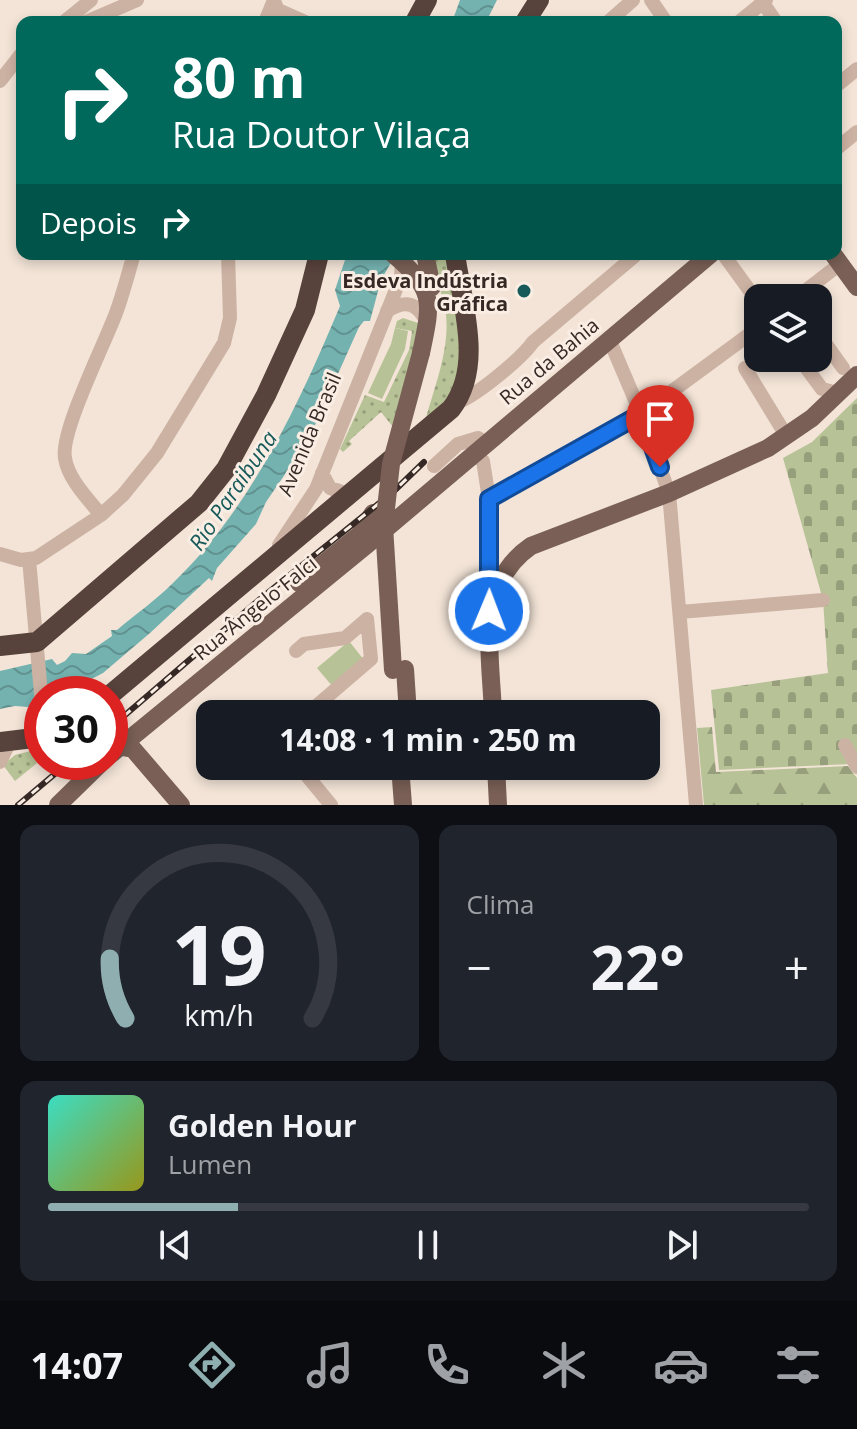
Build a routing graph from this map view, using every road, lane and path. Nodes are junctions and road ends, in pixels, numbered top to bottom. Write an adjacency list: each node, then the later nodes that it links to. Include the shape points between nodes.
1 (91, 0): 5 (street)
2 (137, 0): 6 (street)
3 (633, 0): 7 (street)
4 (763, 1): 8 (street)
5 (71, 16)
6 (100, 16)
7 (615, 16)
8 (746, 16)
9 (16, 61): 10 (street)
10 (0, 81)
11 (132, 260): 49 (street, via 64,451 74,479)
12 (228, 260): 49 (street, via 230,318 224,343 157,453)
13 (317, 260): 57 (highway, via 302,317 226,469 199,503)
14 (398, 260): 26 (street, Avenida Brasil, via 401,277)
15 (401, 260): 27 (main road, via 423,286)
16 (426, 260): 31 (main road, via 437,328)
17 (456, 260): 32 (highway)
18 (630, 260): 36 (street, Rua da Bahia)
19 (704, 260): 29 (main road, Rua da Bahia)
20 (727, 260): 23 (street)
21 (836, 260): 24 (street)
22 (838, 260): 25 (main road)
23 (745, 284)
24 (811, 284)
25 (857, 287)
26 (387, 311): 27 (street, via 413,304); 43 (street, Avenida Brasil)
27 (427, 323): 31 (main road)
28 (744, 338): 39 (street)
29 (610, 341): 39 (street); 41 (main road, Rua da Bahia)
30 (832, 350): 35 (street)
31 (426, 355): 44 (main road, bridge, via 394,449); 60 (main road, via 395,510)
32 (469, 361): 36 (street, Rua da Bahia, via 473,375); 38 (highway)
33 (747, 372): 40 (street)
34 (809, 372): 37 (street, via 822,389)
35 (850, 372): 37 (main road)
36 (493, 377): 38 (street, Rua da Bahia)
37 (838, 393): 40 (main road)
38 (452, 407): 46 (highway, Rua da Bahia)
39 (641, 414): 45 (street); 47 (street)
40 (787, 437): 45 (main road)
41 (479, 449): 42 (street, via 478,438 458,444); 47 (street); 48 (main road, Rua da Bahia)
42 (434, 466)
43 (322, 473): 46 (street, via 330,488); 52 (street, Avenida Brasil, via 308,503)
44 (387, 489): 59 (main road, via 359,535 249,625); 60 (main road, bridge, via 384,526)
45 (669, 493): 54 (main road, via 531,546 509,564); 55 (street)
46 (351, 495): 52 (highway, Rua da Bahia)
47 (489, 499): 54 (street)
48 (416, 503): 59 (main road, Rua Ângelo Falci)
49 (101, 515): 51 (street)
50 (0, 554): 51 (street)
51 (29, 559): 57 (street)
52 (264, 565): 62 (highway, Avenida Brasil)
53 (823, 600): 55 (street)
54 (489, 611): 66 (main road)
55 (680, 612): 84 (street)
56 (0, 646): 57 (highway)
57 (38, 651): 61 (street)
58 (296, 651): 63 (street, via 304,644 345,638 367,619 371,659)
59 (214, 670): 68 (main road, Rua Ângelo Falci)
60 (399, 670): 64 (main road); 65 (main road)
61 (40, 676)
62 (128, 680)
63 (323, 700)
64 (397, 700)
65 (405, 700)
66 (492, 700)
67 (5, 742): 71 (street)
68 (128, 742)
69 (845, 745): 72 (street)
70 (128, 750): 79 (main road, via 133,749)
71 (0, 762)
72 (857, 767)
73 (84, 780): 78 (main road)
74 (310, 780): 80 (street)
75 (401, 780): 81 (main road)
76 (412, 780): 82 (main road)
77 (497, 780): 83 (main road)
78 (58, 805)
79 (181, 805)
80 (331, 805)
81 (403, 805)
82 (413, 805)
83 (498, 805)
84 (696, 805)

